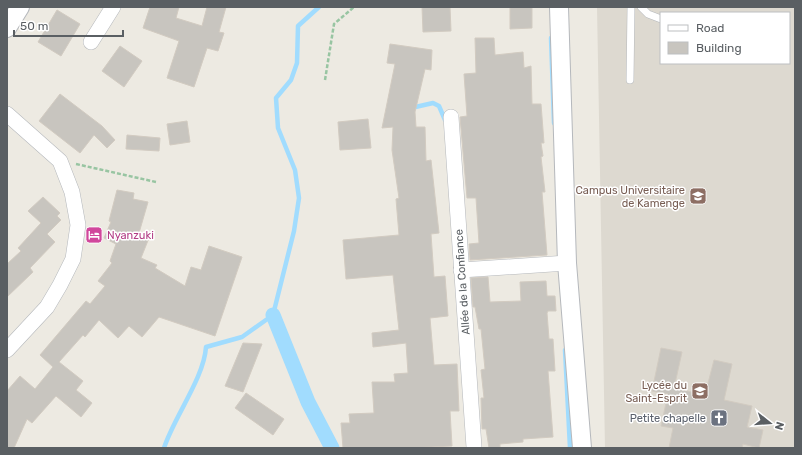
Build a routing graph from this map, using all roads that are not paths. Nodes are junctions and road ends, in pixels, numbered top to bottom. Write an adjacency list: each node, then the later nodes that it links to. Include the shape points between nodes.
1 (20, 7): 7 (street)
2 (113, 7): 8 (street)
3 (559, 7): 12 (street)
4 (631, 7): 9 (lane)
5 (641, 7): 6 (lane, via 648,14)
6 (660, 19)
7 (7, 28)
8 (91, 42)
9 (630, 80)
10 (7, 114): 14 (street, via 60,161 72,192 78,225 73,259 47,307)
11 (451, 117): 13 (street, Allée de la Confiance)
12 (567, 263): 13 (street); 16 (street)
13 (461, 270): 15 (street, Allée de la Confiance)
14 (7, 350)
15 (474, 447)
16 (582, 448)

